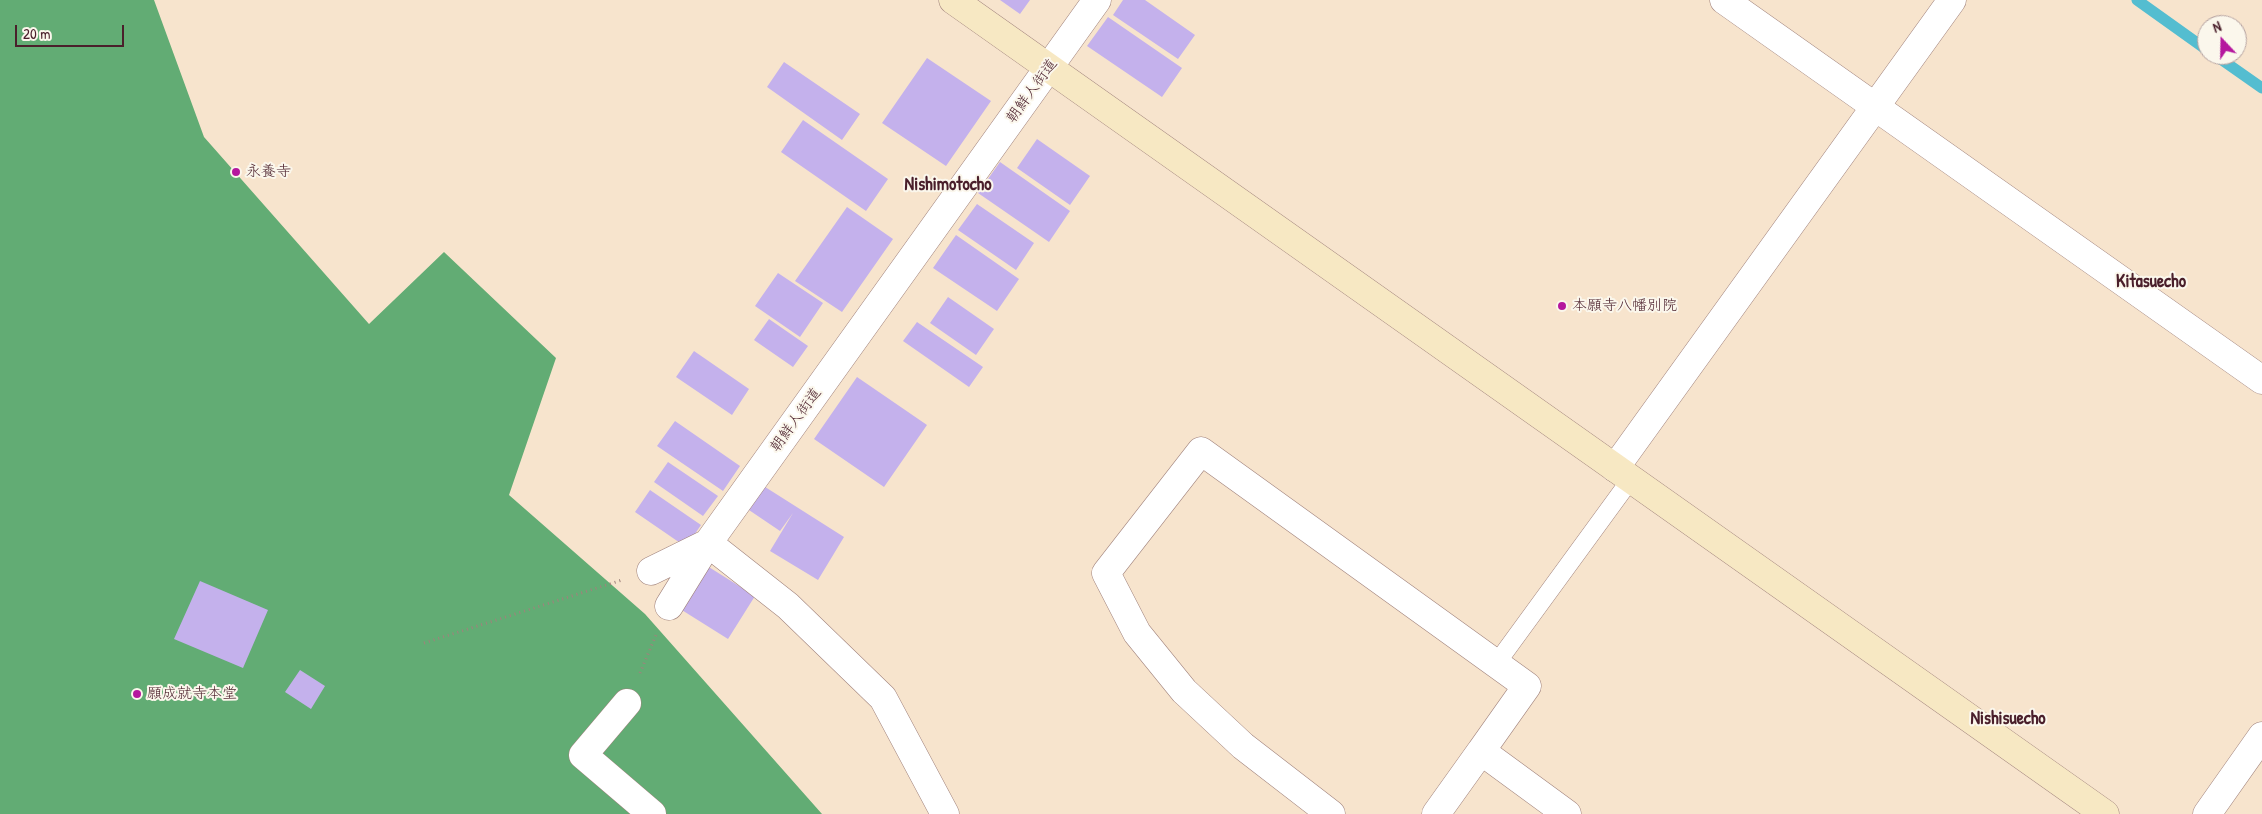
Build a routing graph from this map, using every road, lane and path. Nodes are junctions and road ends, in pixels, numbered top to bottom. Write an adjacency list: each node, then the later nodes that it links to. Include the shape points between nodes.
1 (953, 0): 5 (street)
2 (1097, 0): 5 (street, 朝鮮人街道)
3 (1724, 0): 6 (street)
4 (1952, 0): 6 (street)
5 (1049, 68): 8 (street); 9 (street, 朝鮮人街道)
6 (1874, 108): 7 (street); 8 (street)
7 (2262, 380)
8 (1623, 474): 13 (lane); 22 (street)
9 (708, 543): 10 (street); 11 (street, 朝鮮人街道); 18 (street, via 788,606 883,698)
10 (651, 571): 12 (path)
11 (669, 606): 14 (path)
12 (424, 642)
13 (1496, 664): 16 (street, via 1526,686); 19 (street, via 1201,451 1106,573 1137,633 1184,691 1244,746)
14 (627, 703): 17 (street, via 583,755)
15 (2262, 736): 23 (street)
16 (1481, 751): 20 (street); 21 (street)
17 (652, 814)
18 (945, 814)
19 (1331, 814)
20 (1436, 814)
21 (1567, 814)
22 (2105, 814)
23 (2207, 814)

